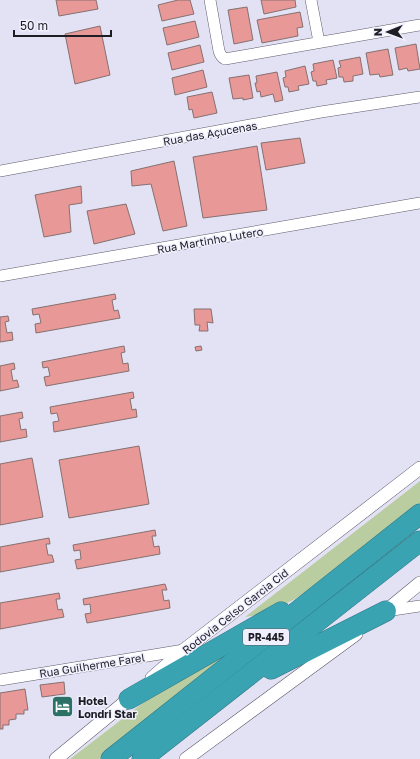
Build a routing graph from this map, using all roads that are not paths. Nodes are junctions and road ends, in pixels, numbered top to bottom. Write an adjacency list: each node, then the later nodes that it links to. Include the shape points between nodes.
1 (210, 0): 4 (street, via 218,50 222,57)
2 (311, 0): 4 (street)
3 (420, 25): 4 (street)
4 (319, 42)
5 (420, 98): 6 (street, Rua das Açucenas, via 321,112)
6 (0, 172)
7 (420, 203): 8 (street, Rua Martinho Lutero)
8 (0, 276)
9 (420, 468): 16 (street, Rodovia Celso Garcia Cid)
10 (420, 514): 13 (highway, PR-445)
11 (420, 541): 18 (highway, PR-445)
12 (420, 584): 15 (street)
13 (319, 594): 19 (highway, via 281,612); 21 (highway, PR-445)
14 (420, 606): 15 (street)
15 (386, 612): 18 (highway); 23 (street)
16 (184, 650): 17 (street, Rua Guilherme Farel); 19 (street, Rodovia Celso Garcia Cid)
17 (0, 680)
18 (233, 688): 22 (highway, PR-445)
19 (129, 699): 20 (street, Rodovia Celso Garcia Cid)
20 (56, 759)
21 (111, 759)
22 (142, 759)
23 (186, 759)

